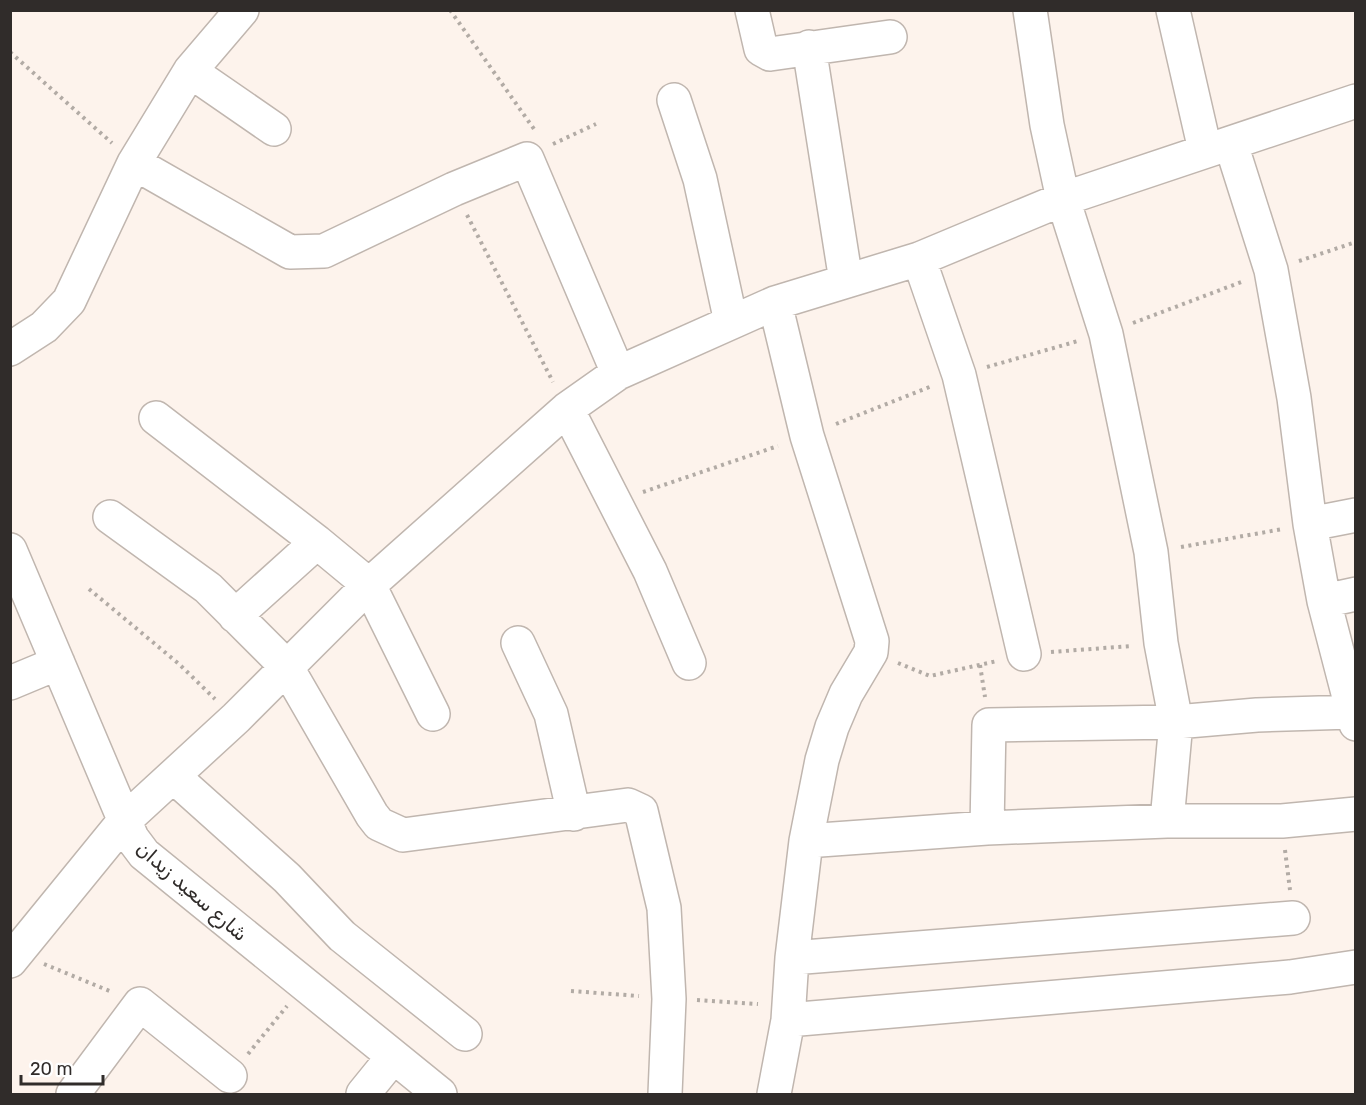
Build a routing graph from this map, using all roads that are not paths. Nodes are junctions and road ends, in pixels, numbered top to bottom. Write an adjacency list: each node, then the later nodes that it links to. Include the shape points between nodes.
1 (242, 10): 7 (street)
2 (752, 10): 6 (street, via 765,52)
3 (1030, 10): 13 (street, via 1047,125)
4 (1173, 10): 11 (street)
5 (890, 37): 6 (street)
6 (809, 47): 15 (street)
7 (190, 72): 10 (street); 12 (street)
8 (674, 100): 17 (street, via 700,179)
9 (1354, 106): 11 (street)
10 (274, 129)
11 (1218, 147): 13 (street); 24 (street, via 1271,270 1294,398)
12 (134, 163): 18 (street, via 69,301 44,327); 19 (street, via 291,252 303,254 324,251 527,159)
13 (1063, 199): 14 (street); 39 (street, via 1106,333 1151,552 1161,643)
14 (919, 259): 15 (street); 32 (street, via 958,375)
15 (846, 281): 16 (street)
16 (775, 303): 17 (street); 46 (street, via 807,436 869,628 871,652 832,727)
17 (731, 322): 19 (street)
18 (10, 349)
19 (618, 373): 20 (street)
20 (567, 410): 27 (street); 34 (street, via 650,571)
21 (156, 418): 25 (street)
22 (1356, 515): 24 (street)
23 (110, 517): 30 (street, via 208,588)
24 (1310, 524): 29 (street)
25 (317, 542): 27 (street); 30 (street)
26 (10, 550): 33 (street, شارع سعيد زيدان)
27 (369, 585): 35 (street); 37 (street)
28 (1356, 594): 29 (street)
29 (1324, 601): 38 (street)
30 (235, 616): 35 (street)
31 (518, 643): 41 (street, via 551,714)
32 (1024, 654)
33 (58, 663): 36 (street); 43 (street, شارع سعيد زيدان)
34 (689, 663)
35 (286, 666): 40 (street); 41 (street, via 372,815 389,830 403,836)
36 (10, 683)
37 (432, 714)
38 (1354, 718): 39 (street, via 1257,715)
39 (1176, 722): 44 (street); 45 (street, via 989,724)
40 (173, 776): 43 (street); 52 (street, via 287,878 342,936)
41 (574, 814): 58 (street, via 634,806 644,816 664,908 669,999)
42 (1356, 814): 44 (street, via 1282,821)
43 (125, 820): 48 (street); 53 (street, شارع سعيد زيدان, via 144,854)
44 (1167, 821): 45 (street)
45 (987, 828): 46 (street)
46 (806, 841): 49 (street)
47 (1293, 918): 49 (street)
48 (14, 957)
49 (792, 958): 51 (street)
50 (1356, 967): 51 (street, via 1290,977)
51 (789, 1013): 59 (street)
52 (465, 1034)
53 (393, 1057): 56 (street); 57 (street, شارع سعيد زيدان)
54 (230, 1076): 55 (street, via 140,1004)
55 (73, 1095)
56 (363, 1095)
57 (440, 1095)
58 (665, 1095)
59 (774, 1095)

